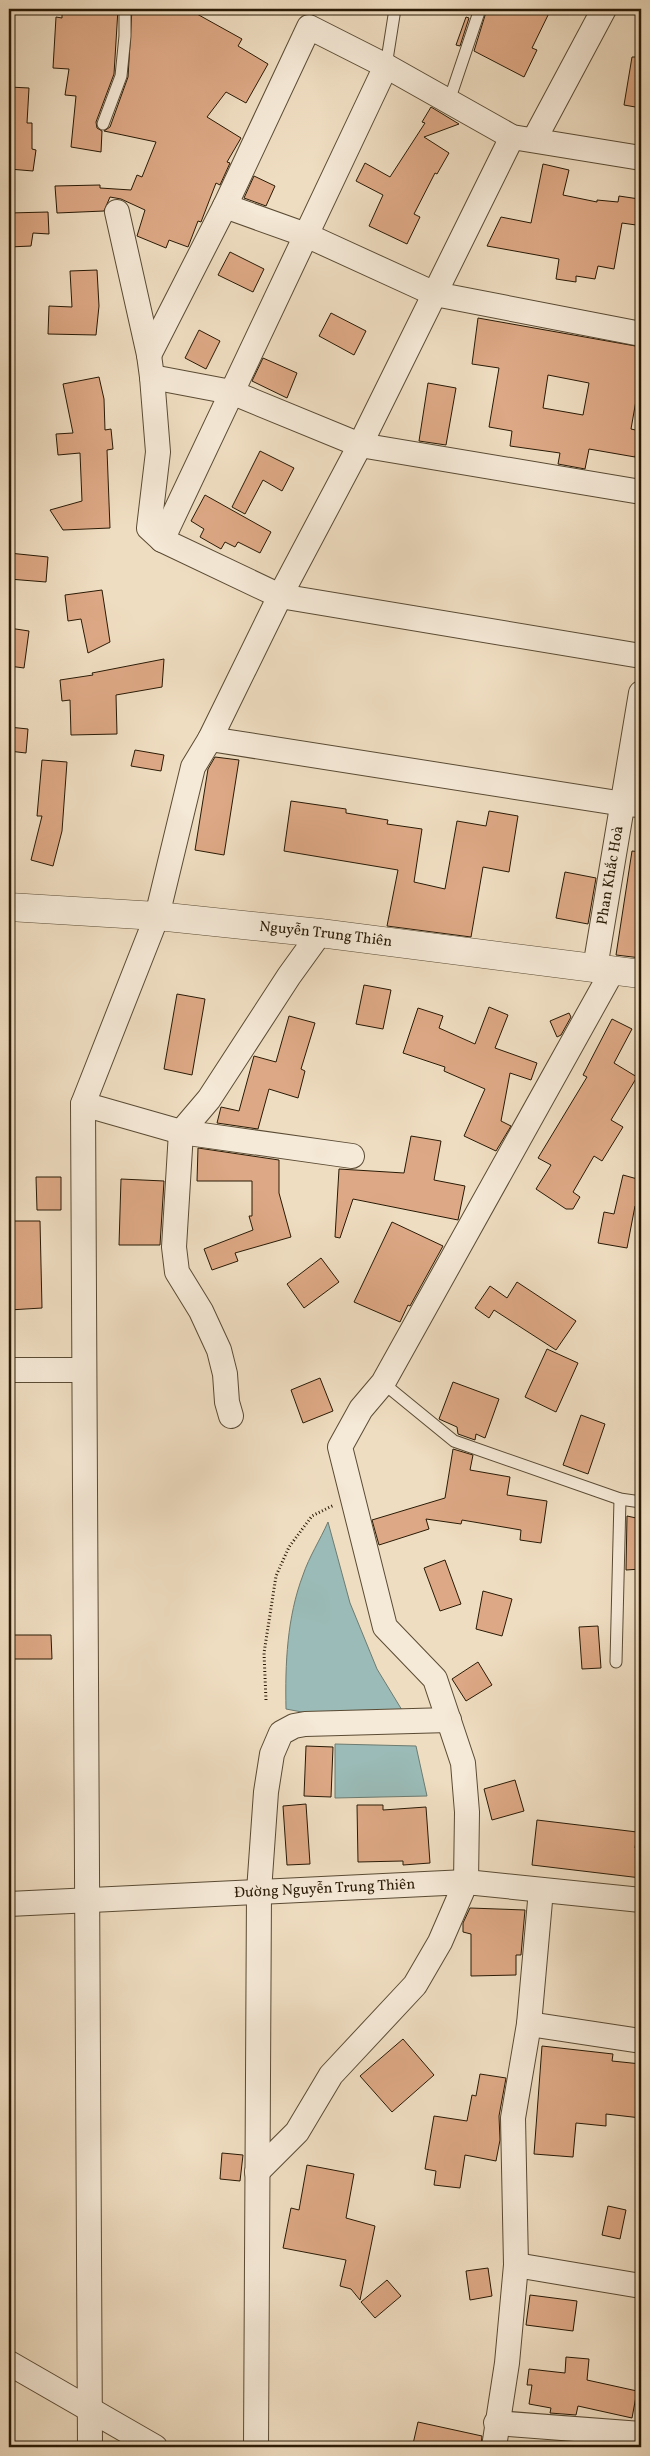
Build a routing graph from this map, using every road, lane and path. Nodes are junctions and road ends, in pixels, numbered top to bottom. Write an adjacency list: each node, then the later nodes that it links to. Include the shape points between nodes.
1 (125, 9): 7 (lane, via 121,76)
2 (395, 9): 5 (lane)
3 (480, 9): 6 (lane)
4 (604, 9): 8 (street)
5 (386, 66): 6 (street); 10 (street, via 309,27); 12 (street)
6 (449, 100): 8 (street)
7 (103, 124)
8 (523, 139): 9 (street); 13 (street)
9 (641, 158)
10 (225, 206): 12 (street); 15 (street)
11 (117, 212): 15 (street)
12 (306, 235): 13 (street); 16 (street)
13 (435, 294): 14 (street); 17 (street)
14 (641, 334)
15 (150, 366): 16 (street); 19 (street, via 158,452 149,528)
16 (231, 392): 17 (street); 19 (street)
17 (360, 445): 18 (street); 20 (street)
18 (641, 492)
19 (162, 540): 20 (street)
20 (280, 596): 21 (street); 23 (street)
21 (641, 656)
22 (641, 693): 24 (street, Phan Khắc Hoà)
23 (210, 739): 24 (street); 26 (street, via 193,767)
24 (633, 805): 28 (street, Phan Khắc Hoà)
25 (9, 907): 26 (street, Nguyễn Trung Thiên)
26 (157, 916): 27 (street, Nguyễn Trung Thiên); 30 (street)
27 (320, 933): 28 (street, Nguyễn Trung Thiên); 31 (street, via 209,1099)
28 (604, 969): 29 (street, Nguyễn Trung Thiên); 35 (street, Phan Khắc Hoà)
29 (641, 974)
30 (83, 1104): 31 (street); 34 (street)
31 (181, 1132): 32 (street); 36 (street, via 174,1247 177,1272 201,1311 219,1350)
32 (352, 1156)
33 (9, 1370): 34 (street)
34 (84, 1370): 47 (street)
35 (383, 1383): 37 (street, Phan Khắc Hoà, via 361,1410 340,1447); 38 (lane, via 454,1441)
36 (231, 1416)
37 (352, 1496): 41 (path, via 312,1516 289,1547 276,1576 264,1653); 42 (street, Phan Khắc Hoà, via 384,1627 435,1678)
38 (620, 1499): 39 (lane); 40 (lane)
39 (641, 1502)
40 (616, 1662)
41 (266, 1700)
42 (448, 1720): 43 (street, Phan Khắc Hoà, via 463,1763 467,1812); 45 (street, via 305,1724 281,1733 272,1754 266,1792)
43 (466, 1882): 44 (street, Đường Nguyễn Trung Thiên); 45 (street, Đường Nguyễn Trung Thiên); 51 (street, via 440,1942 415,1985 331,2075 297,2132)
44 (541, 1890): 46 (street, Đường Nguyễn Trung Thiên); 49 (street)
45 (259, 1891): 47 (street, Đường Nguyễn Trung Thiên); 51 (street)
46 (641, 1900)
47 (87, 1901): 48 (street, Đường Nguyễn Trung Thiên); 55 (street)
48 (9, 1904)
49 (528, 2024): 50 (street); 52 (street, via 513,2118)
50 (641, 2041)
51 (257, 2172): 60 (street)
52 (516, 2265): 53 (street); 56 (street, via 507,2363)
53 (641, 2286)
54 (9, 2363): 55 (street)
55 (90, 2409): 58 (street); 59 (street)
56 (496, 2423): 57 (street); 61 (street)
57 (641, 2434)
58 (90, 2447)
59 (155, 2447)
60 (256, 2447)
61 (494, 2447)

